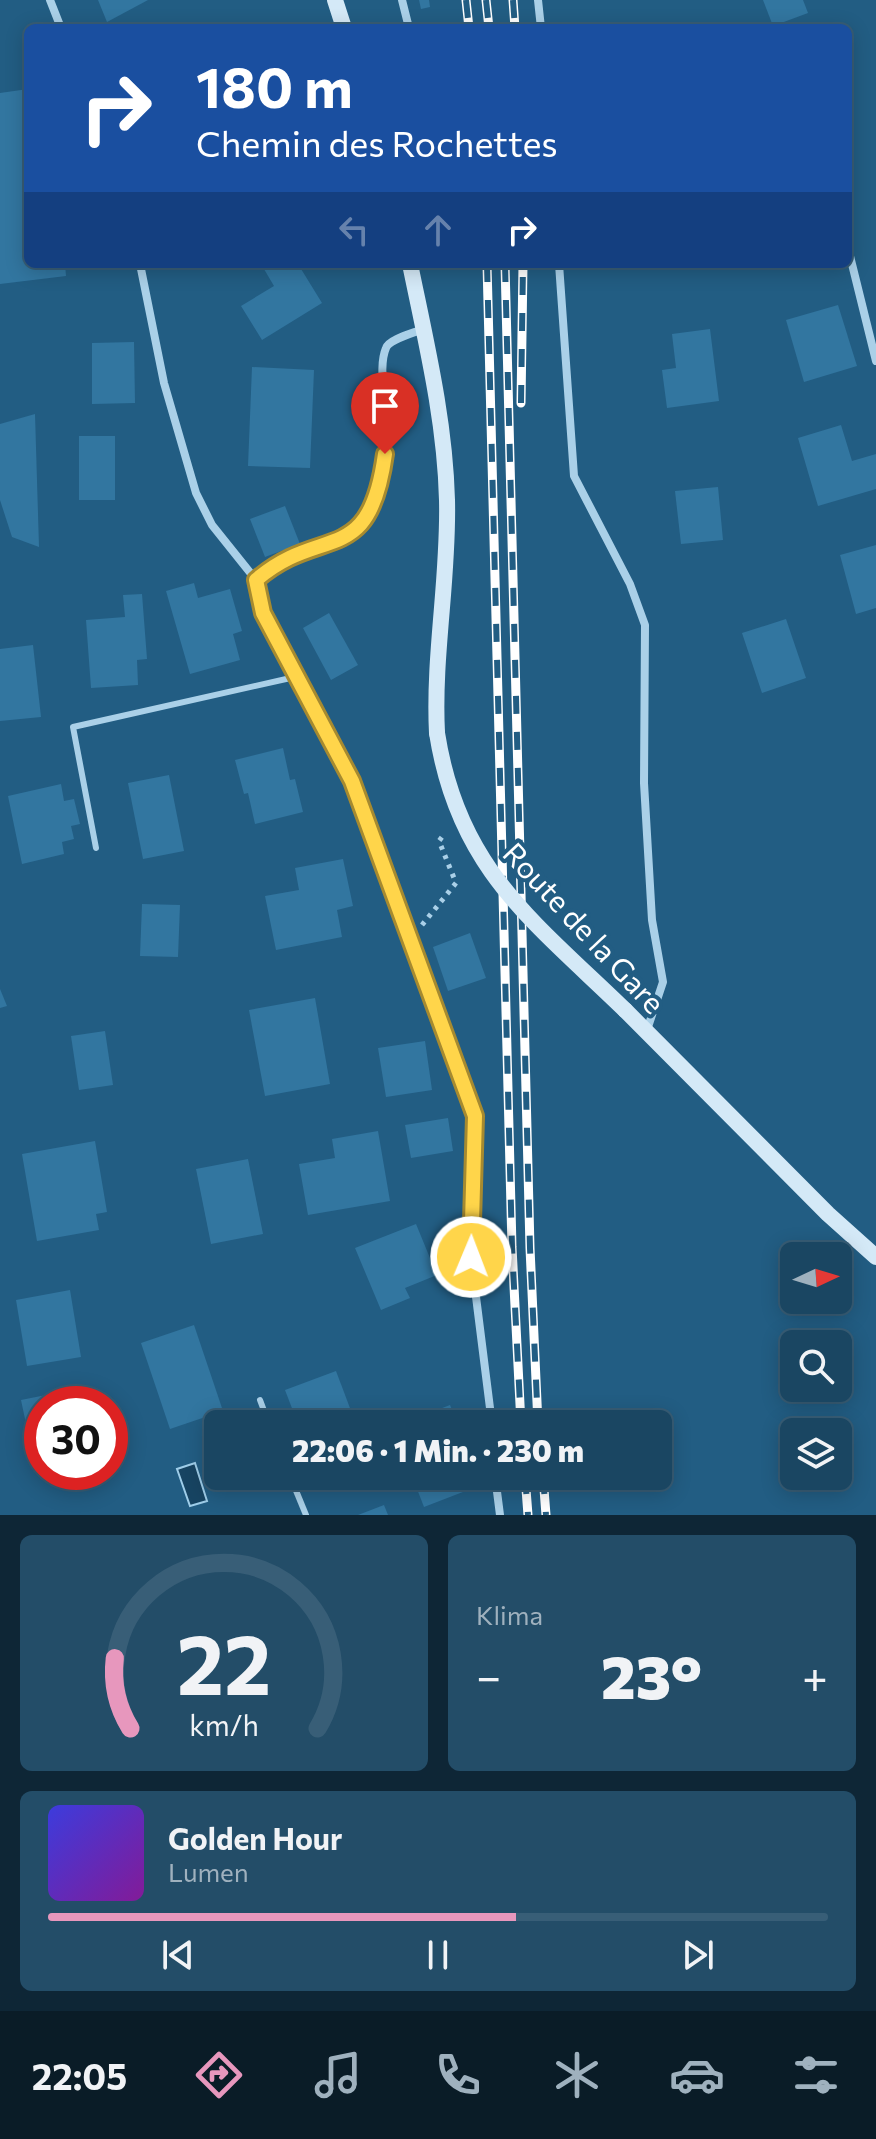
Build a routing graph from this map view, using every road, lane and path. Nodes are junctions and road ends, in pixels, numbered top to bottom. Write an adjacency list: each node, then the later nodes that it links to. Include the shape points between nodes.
1 (50, 0): 5 (street)
2 (335, 0): 6 (main road)
3 (402, 0): 7 (street)
4 (538, 0): 8 (street)
5 (59, 24)
6 (343, 24)
7 (408, 24)
8 (541, 24)
9 (852, 264): 14 (street)
10 (141, 268): 15 (street, via 164,383 196,493 212,525)
11 (411, 268): 13 (main road, Route de la Gare)
12 (559, 268): 20 (street, via 574,476 630,584 645,625 644,783 652,920 663,982)
13 (423, 329): 15 (street, via 386,348 385,454 367,518 344,538 270,568); 20 (main road, Route de la Gare, bridge, via 438,405 447,500 436,688 443,770 476,852 518,906)
14 (876, 361)
15 (256, 580): 16 (street, via 263,613)
16 (295, 677): 18 (lane, via 73,727); 19 (street, via 352,781)
17 (449, 829): 19 (path, via 439,841 456,883)
18 (96, 848)
19 (411, 938): 24 (street, via 475,1116 471,1257)
20 (646, 1033): 21 (main road, Route de la Gare)
21 (876, 1257)
22 (260, 1400): 23 (lane)
23 (264, 1410)
24 (490, 1410)
25 (296, 1490): 27 (lane)
26 (497, 1490): 28 (street)
27 (306, 1515)
28 (500, 1515)

